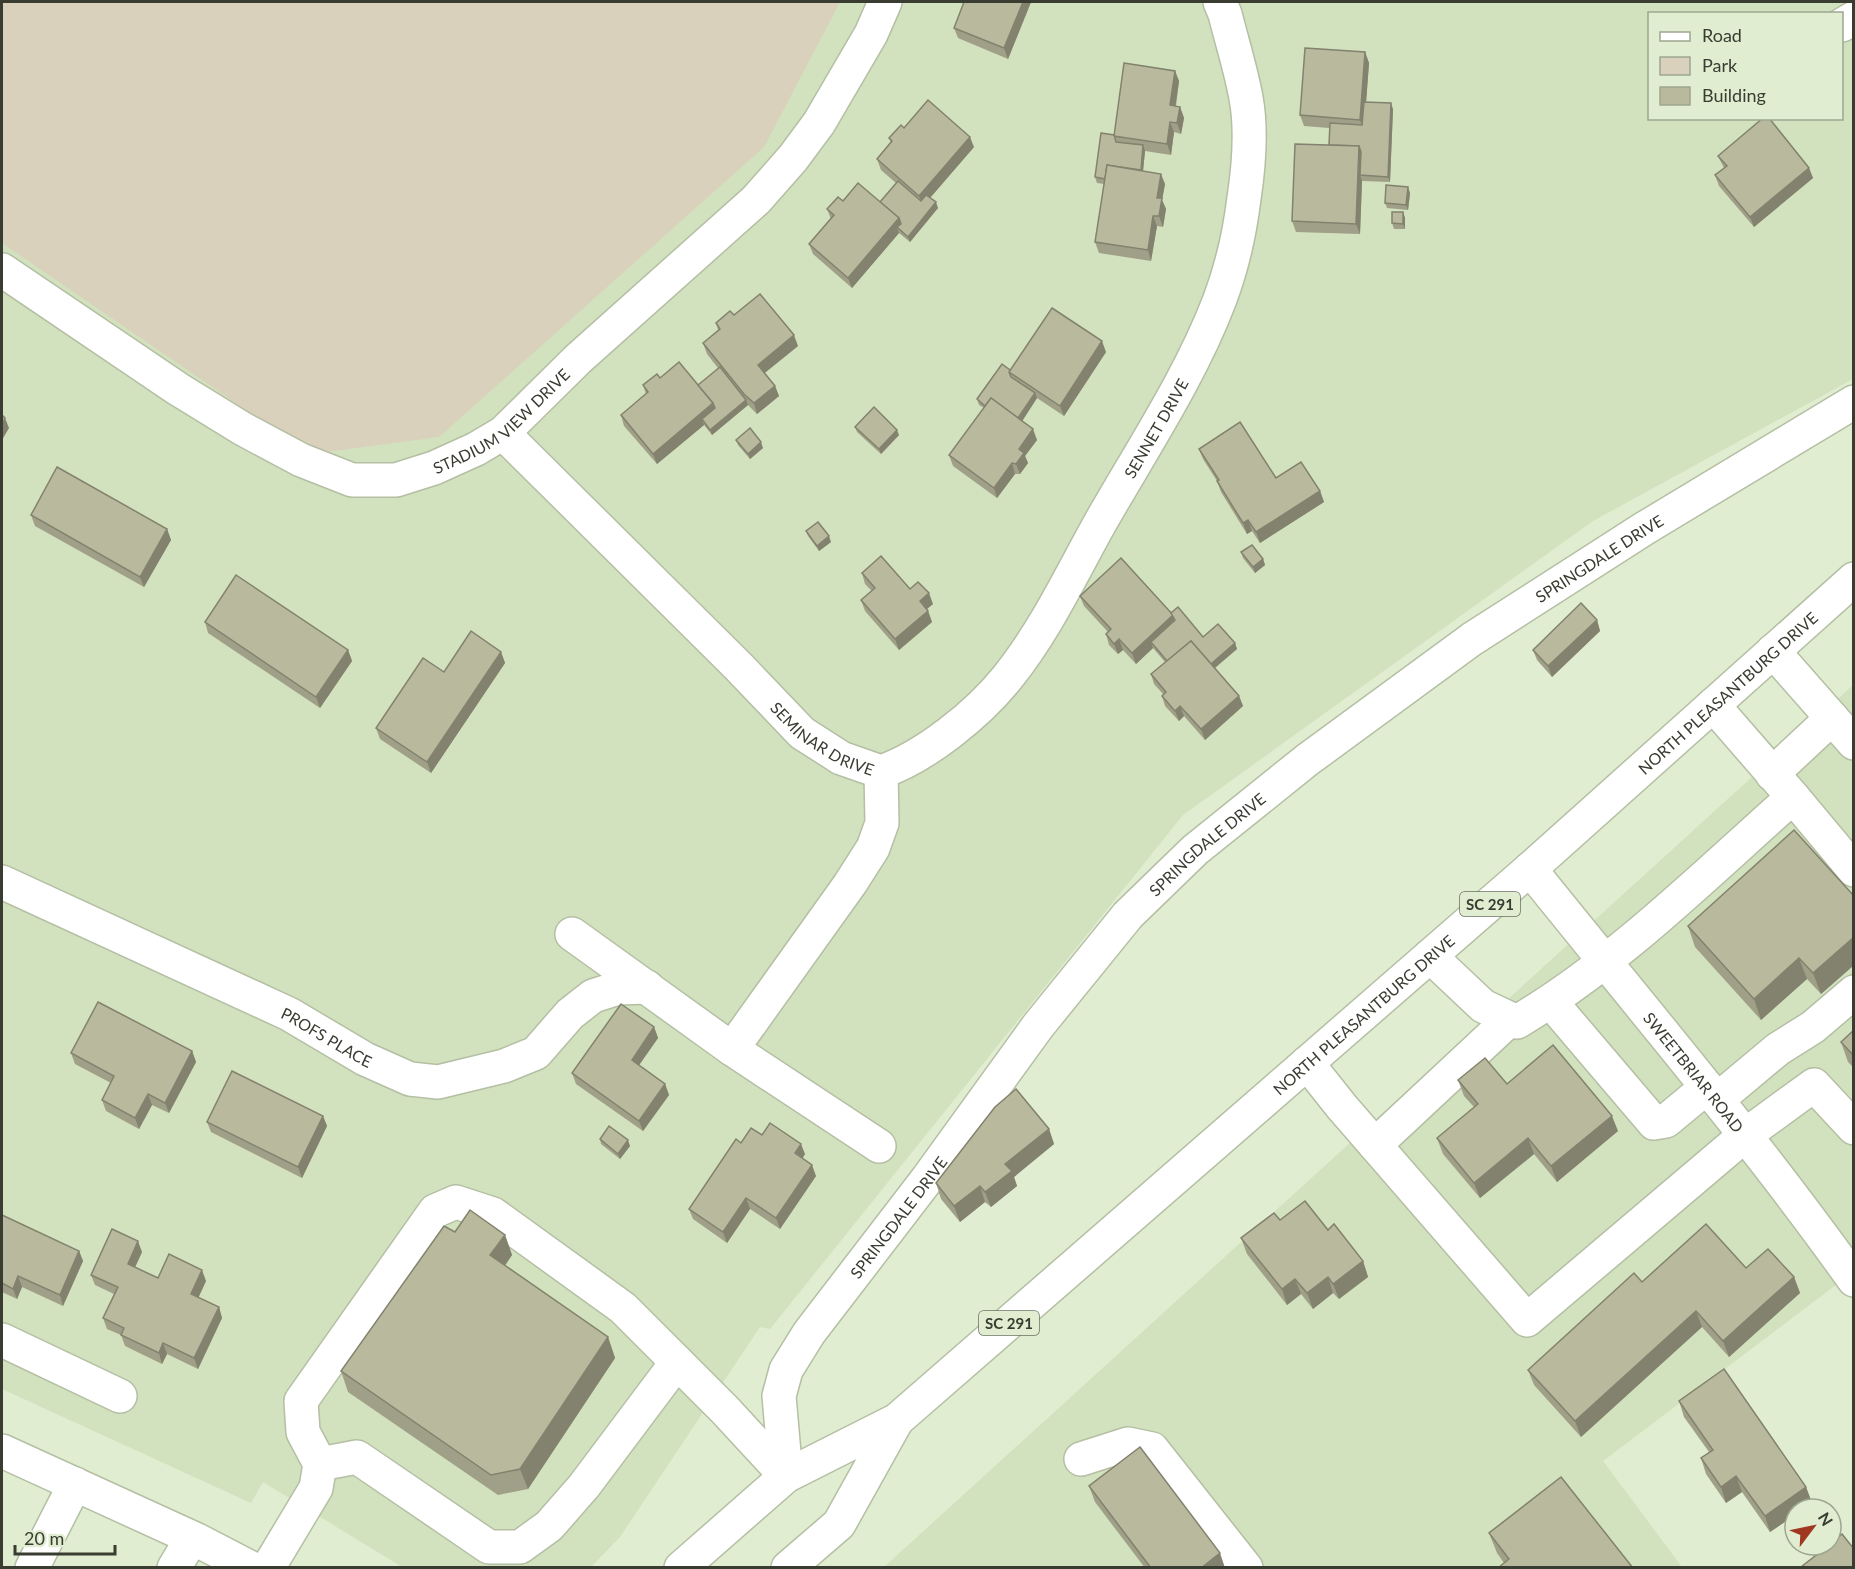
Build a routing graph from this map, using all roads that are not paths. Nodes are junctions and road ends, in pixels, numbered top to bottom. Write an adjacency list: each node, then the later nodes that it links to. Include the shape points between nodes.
1 (885, 2): 5 (street, STADIUM VIEW DRIVE, via 871,34 819,123 756,200 578,359)
2 (1220, 2): 11 (street, SENNET DRIVE, via 1246,99 1249,148 1235,249 1221,297 1197,353 1070,580 1005,680 939,740 899,766)
3 (2, 270): 5 (street, STADIUM VIEW DRIVE, via 243,429 300,460 352,480 396,480 434,468)
4 (1854, 402): 38 (street, SPRINGDALE DRIVE, via 1645,528 1472,639 1307,760 1195,850 1128,915 1038,1026 809,1333 786,1370 779,1396)
5 (503, 433): 11 (street, SEMINAR DRIVE, via 802,733 842,758)
6 (1854, 579): 7 (street, NORTH PLEASANTBURG DRIVE / SC 291)
7 (1773, 651): 8 (street, NORTH PLEASANTBURG DRIVE / SC 291); 9 (street)
8 (1713, 705): 12 (street); 13 (street, NORTH PLEASANTBURG DRIVE / SC 291)
9 (1832, 718): 10 (street); 12 (street)
10 (1854, 743)
11 (881, 772): 23 (street, SEMINAR DRIVE, via 882,823 873,848)
12 (1783, 785): 14 (street); 18 (street)
13 (1530, 869): 17 (street, NORTH PLEASANTBURG DRIVE / SC 291); 18 (street, SWEETBRIAR ROAD)
14 (1854, 870)
15 (2, 882): 19 (street, PROFS PLACE, via 289,1014 365,1059 410,1079 438,1082 504,1066 536,1053 570,1014 593,996 618,988)
16 (572, 934): 19 (street)
17 (1430, 956): 22 (street, via 1483,1006); 24 (street, NORTH PLEASANTBURG DRIVE / SC 291)
18 (1605, 963): 21 (street); 25 (street, SWEETBRIAR ROAD)
19 (647, 987): 23 (street)
20 (1854, 992): 25 (street, via 1813,1027)
21 (1551, 1002): 22 (street, via 1517,1022); 25 (street, via 1654,1123 1666,1121)
22 (1509, 1018): 28 (street)
23 (732, 1049): 29 (street)
24 (1307, 1063): 28 (street); 34 (street, NORTH PLEASANTBURG DRIVE / SC 291)
25 (1712, 1094): 27 (street, SWEETBRIAR ROAD)
26 (1854, 1128): 27 (street, via 1814,1085)
27 (1744, 1136): 28 (street, via 1527,1320); 30 (street, SWEETBRIAR ROAD)
28 (1375, 1145)
29 (879, 1146)
30 (1854, 1280)
31 (2, 1340): 33 (street)
32 (677, 1362): 37 (street, via 585,1486 549,1526 520,1546 489,1547 357,1457); 37 (street, via 623,1308 512,1227 494,1214 456,1202 435,1211 301,1401 303,1432); 38 (street)
33 (120, 1396)
34 (897, 1420): 38 (street, NORTH PLEASANTBURG DRIVE / SC 291); 46 (street, NORTH PLEASANTBURG DRIVE / SC 291, via 839,1524)
35 (2, 1451): 39 (street)
36 (1081, 1459): 47 (street, via 1128,1444 1152,1449)
37 (320, 1464): 44 (street, via 316,1488)
38 (786, 1476): 45 (street, NORTH PLEASANTBURG DRIVE / SC 291)
39 (75, 1484): 40 (street); 41 (street)
40 (192, 1538): 42 (street); 43 (street)
41 (32, 1568)
42 (174, 1568)
43 (251, 1568)
44 (268, 1568)
45 (681, 1568)
46 (788, 1568)
47 (1246, 1568)

